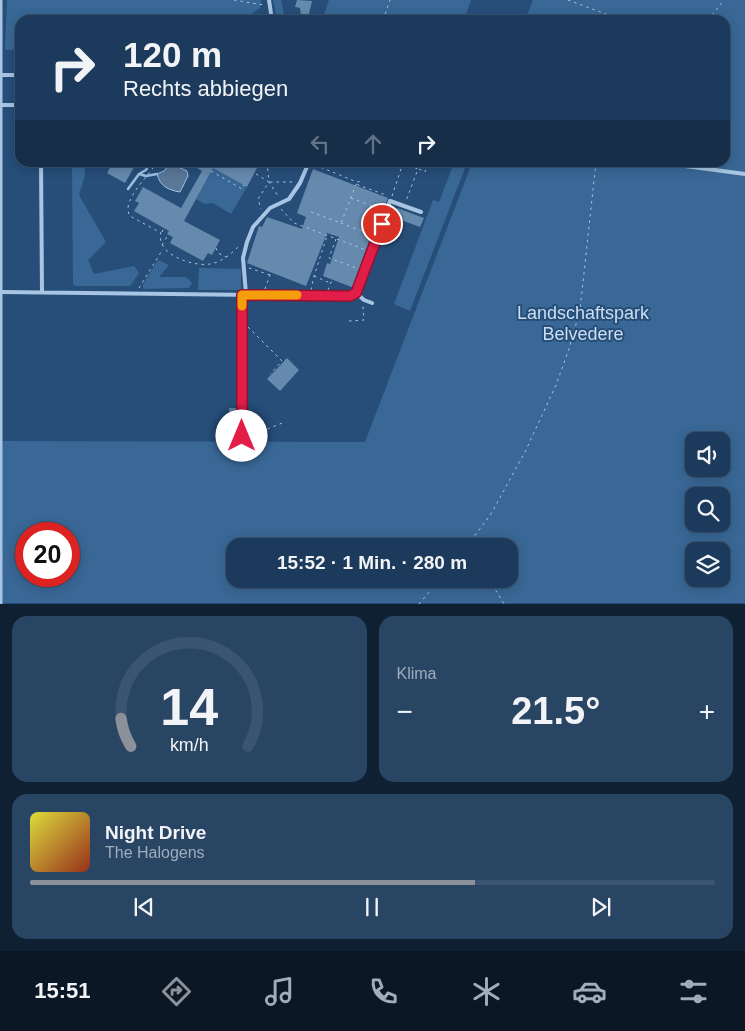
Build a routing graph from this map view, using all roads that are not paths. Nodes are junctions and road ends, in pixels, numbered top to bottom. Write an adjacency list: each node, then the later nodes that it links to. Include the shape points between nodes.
1 (0, 0): 4 (street)
2 (269, 0): 3 (lane)
3 (271, 15)
4 (1, 74): 5 (lane); 6 (street)
5 (15, 75)
6 (1, 105): 7 (lane); 13 (street)
7 (15, 105)
8 (41, 167): 14 (lane)
9 (306, 167): 16 (lane, via 289,199 270,208 253,227 243,263)
10 (692, 167): 11 (lane)
11 (745, 174)
12 (421, 212): 15 (lane, via 391,199)
13 (0, 292): 14 (lane); 19 (street)
14 (42, 292): 16 (lane)
15 (356, 293): 16 (lane, via 350,296); 17 (lane)
16 (244, 295): 18 (lane)
17 (372, 303)
18 (242, 436)
19 (0, 604)

